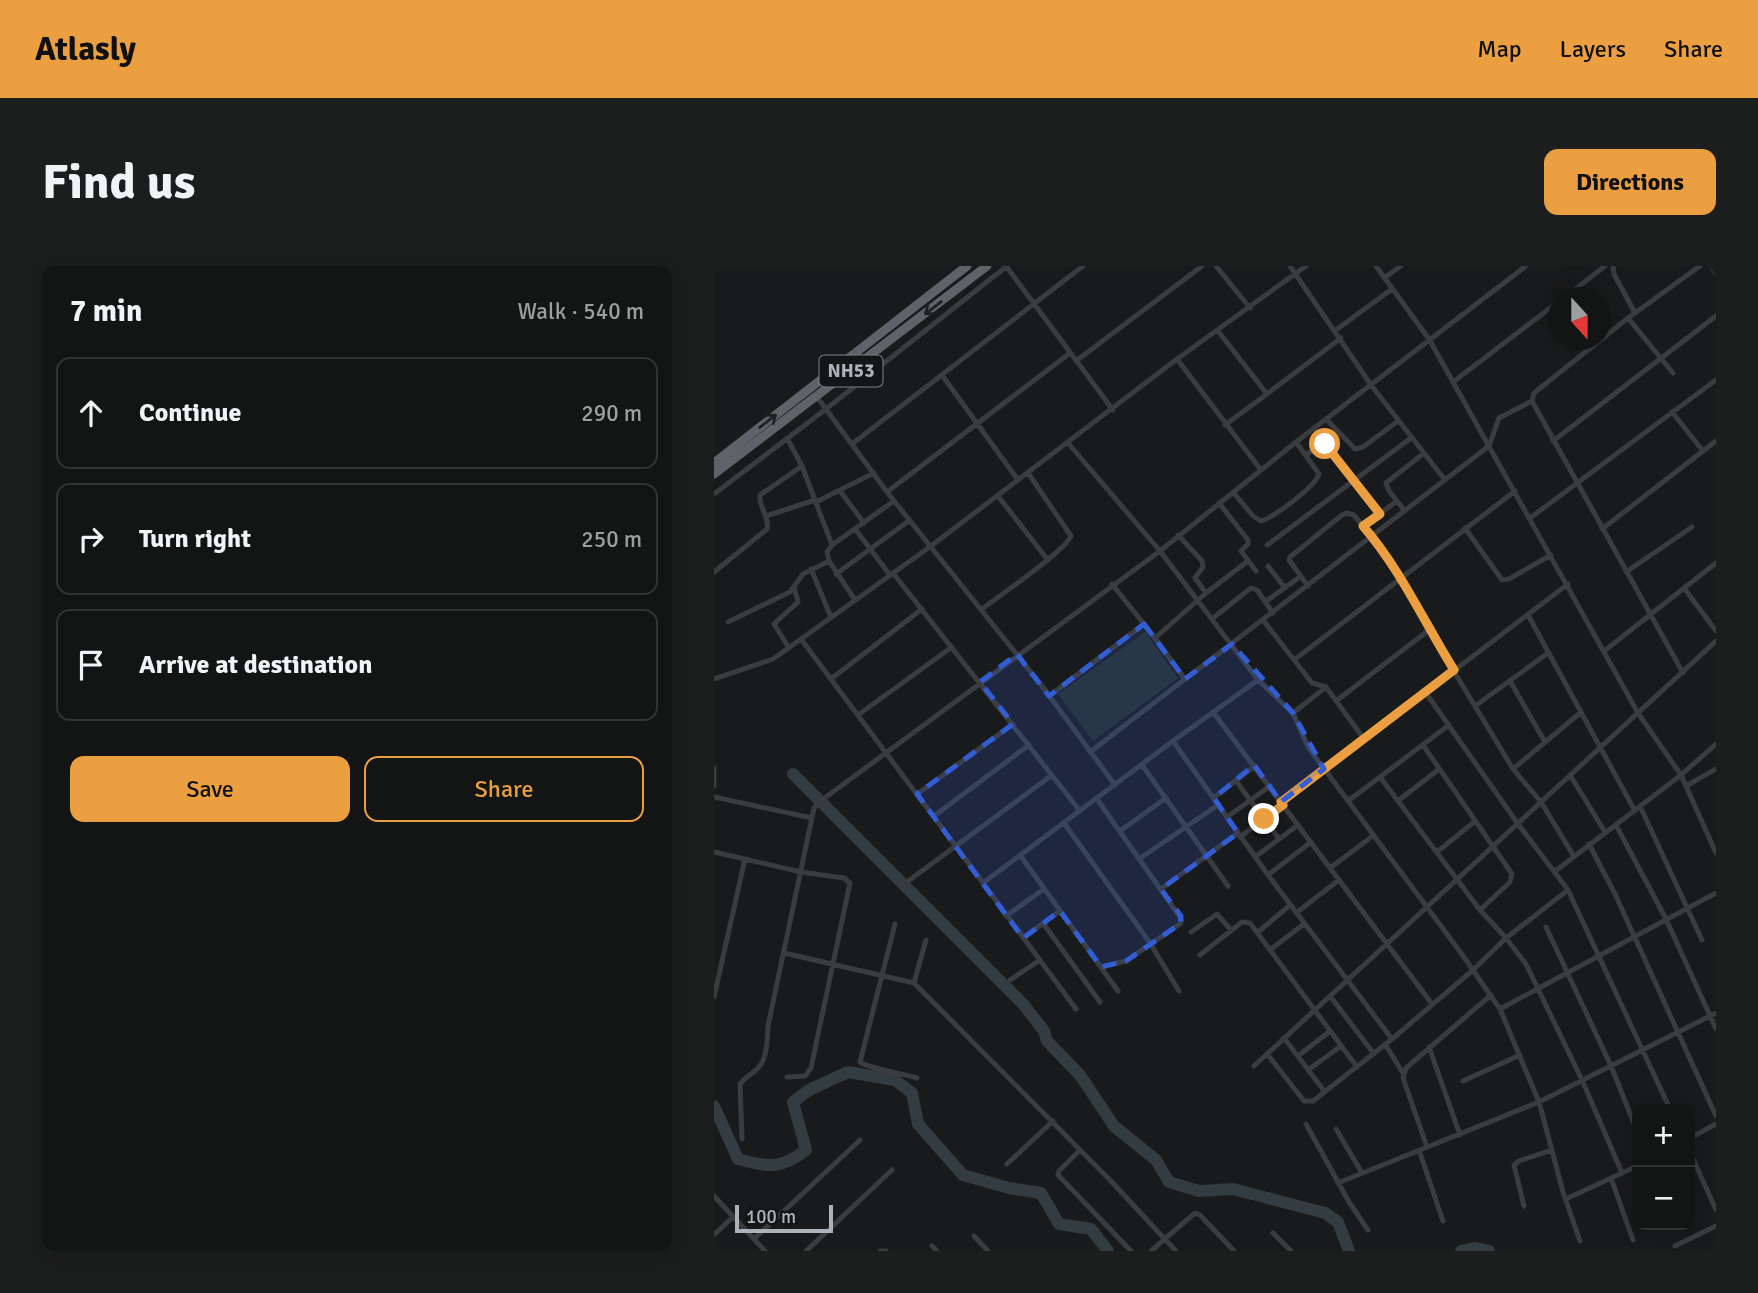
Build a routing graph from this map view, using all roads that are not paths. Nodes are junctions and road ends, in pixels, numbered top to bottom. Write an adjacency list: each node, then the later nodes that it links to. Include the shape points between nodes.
1 (967, 266): 61 (highway, NH53, one-way to 1)
2 (986, 266): 41 (highway, NH53, one-way to 41)
3 (1006, 266): 21 (street); 43 (street)
4 (1083, 266): 21 (street)
5 (1202, 266): 34 (street)
6 (1216, 266): 22 (street)
7 (1290, 266): 17 (street)
8 (1306, 266): 17 (street)
9 (1376, 266): 18 (street)
10 (1401, 266): 18 (street)
11 (1526, 266): 30 (street)
12 (1605, 266): 19 (street)
13 (1612, 266): 24 (street)
14 (1700, 266): 24 (street)
15 (1711, 266): 16 (street)
16 (1716, 273)
17 (1296, 274): 22 (street); 27 (street)
18 (1384, 278): 20 (street)
19 (1578, 287)
20 (1392, 289): 27 (street); 30 (street)
21 (1034, 304): 31 (street); 36 (street)
22 (1250, 307): 28 (street)
23 (1548, 310): 38 (street)
24 (1635, 313): 26 (street)
25 (1716, 316): 33 (street)
26 (1628, 318): 33 (street); 42 (street, via 1534,393)
27 (1336, 330): 29 (street)
28 (1218, 331): 32 (street); 40 (street)
29 (1341, 338): 39 (street); 40 (street)
30 (1429, 339): 38 (street); 39 (street)
31 (1070, 353): 34 (street); 48 (street)
32 (1177, 359): 44 (street); 49 (street)
33 (1662, 359): 35 (street); 52 (street)
34 (1076, 361): 44 (street)
35 (1673, 373)
36 (942, 375): 48 (street); 56 (street)
37 (1716, 380): 45 (street)
38 (1453, 382): 57 (street)
39 (1371, 384): 46 (street); 47 (street)
40 (1266, 394): 49 (street)
41 (817, 397): 43 (street); 66 (highway, NH53)
42 (1532, 401): 52 (street); 57 (street, via 1499,418)
43 (826, 409): 50 (street); 56 (street)
44 (1112, 410): 55 (street)
45 (1672, 412): 58 (street); 70 (street)
46 (1326, 419): 47 (street, via 1355,449); 54 (street)
47 (1398, 421): 51 (street)
48 (977, 424): 67 (street); 73 (street)
49 (1225, 425): 63 (street)
50 (788, 438): 62 (street); 75 (street)
51 (1411, 438): 59 (street); 68 (street)
52 (1553, 441): 70 (street)
53 (1716, 441): 58 (street)
54 (1296, 442): 60 (street); 63 (street)
55 (1068, 443): 65 (street); 98 (street)
56 (852, 444): 64 (street)
57 (1489, 446): 69 (street); 72 (street)
58 (1703, 451): 91 (street)
59 (1424, 453): 69 (street); 79 (street, via 1388,481 1386,486)
60 (1306, 455): 68 (street, via 1325,444); 74 (street, via 1318,479 1265,520 1253,516)
61 (714, 463)
62 (802, 466): 77 (street); 83 (street, via 760,495)
63 (1261, 470): 74 (street)
64 (874, 473): 71 (street); 73 (street)
65 (1028, 473): 67 (street); 100 (street, via 1071,536)
66 (714, 474)
67 (1018, 480): 76 (street)
68 (1354, 480): 82 (street); 95 (street)
69 (1445, 480): 81 (street)
70 (1576, 484): 84 (street); 91 (street)
71 (840, 491): 77 (street); 86 (street)
72 (1514, 491): 84 (street); 89 (street)
73 (887, 492): 78 (street)
74 (1233, 492): 80 (street)
75 (714, 494)
76 (998, 496): 96 (street); 100 (street)
77 (816, 501): 83 (street); 94 (street)
78 (894, 501): 85 (street); 86 (street)
79 (1397, 501): 81 (street); 82 (street)
80 (1219, 503): 92 (street); 102 (street, via 1248,541 1241,551)
81 (1405, 511): 93 (street)
82 (1380, 514): 87 (street)
83 (766, 516): 107 (street, via 764,532)
84 (1530, 518): 99 (street)
85 (909, 520): 96 (street); 97 (street)
86 (864, 523): 90 (street)
87 (1363, 526): 93 (street); 111 (street, via 1346,513 1291,554 1289,560)
88 (1692, 527): 108 (street)
89 (1465, 528): 99 (street, via 1502,580); 112 (street)
90 (855, 529): 94 (street); 97 (street)
91 (1602, 529): 108 (street)
92 (1178, 535): 98 (street); 119 (street, via 1203,564 1195,578)
93 (1372, 536): 112 (street); 115 (street)
94 (832, 545): 101 (street, via 827,552)
95 (1267, 545)
96 (930, 546): 110 (street); 124 (street)
97 (870, 549): 109 (street); 110 (street)
98 (1160, 551): 113 (street); 121 (street)
99 (1551, 555): 114 (street)
100 (1047, 559): 124 (street)
101 (829, 561): 105 (street); 109 (street)
102 (1248, 561): 106 (street); 119 (street)
103 (1716, 564): 118 (street)
104 (1268, 566): 117 (street)
105 (811, 569): 116 (street); 128 (street)
106 (1256, 571)
107 (714, 572)
108 (1626, 572): 127 (street)
109 (836, 574): 120 (street)
110 (892, 574): 120 (street); 123 (street)
111 (1301, 576): 115 (street); 117 (street)
112 (1400, 577): 133 (street); 144 (street)
113 (1112, 584): 132 (street); 143 (street)
114 (1567, 584): 126 (street); 141 (street)
115 (1308, 586): 125 (street)
116 (794, 587): 131 (street); 140 (street, via 798,602 774,624)
117 (1285, 588): 122 (street)
118 (1684, 589): 127 (street); 134 (street)
119 (1206, 593): 121 (street)
120 (855, 600): 128 (street)
121 (1200, 600): 129 (street); 135 (street)
122 (1265, 602): 125 (street); 129 (street, via 1254,587)
123 (922, 609): 139 (street); 149 (street)
124 (982, 609): 143 (street)
125 (1273, 613): 130 (street)
126 (1528, 615): 142 (street); 145 (street)
127 (1650, 615): 141 (street); 146 (street)
128 (831, 617): 136 (street)
129 (1213, 618): 138 (street)
130 (1263, 620): 138 (street); 144 (street)
131 (728, 622)
132 (1144, 624): 135 (street); 155 (street)
133 (1429, 630): 145 (street); 156 (street)
134 (1716, 631)
135 (1155, 638): 147 (street)
136 (801, 639): 140 (street); 149 (street)
137 (1716, 641): 146 (street)
138 (1232, 644): 147 (street); 150 (street)
139 (952, 647): 152 (street); 162 (street)
140 (789, 648): 148 (street, via 773,659)
141 (1604, 651): 161 (street)
142 (1548, 653): 151 (street); 160 (street)
143 (1017, 654): 152 (street); 155 (street)
144 (1294, 660): 153 (street, via 1312,683)
145 (1454, 670): 154 (street); 157 (street)
146 (1682, 673): 161 (street)
147 (1185, 678): 173 (street)
148 (714, 679)
149 (831, 680): 162 (street)
150 (1258, 680): 158 (street); 159 (street)
151 (1510, 681): 157 (street); 167 (street)
152 (980, 682): 163 (street); 172 (street)
153 (1326, 687): 156 (street); 159 (street)
154 (1426, 692): 164 (street); 165 (street)
155 (1049, 696): 173 (street)
156 (1336, 701): 165 (street)
157 (1475, 706): 178 (street)
158 (1213, 712): 166 (street); 175 (street)
159 (1293, 713): 177 (street)
160 (1580, 713): 167 (street); 171 (street)
161 (1638, 713): 171 (street); 183 (street)
162 (858, 715): 172 (street)
163 (1013, 724): 169 (street); 190 (street)
164 (1449, 725): 170 (street); 209 (street)
165 (1364, 739): 177 (street)
166 (1173, 741): 174 (street); 193 (street)
167 (1545, 742): 178 (street)
168 (1716, 744): 183 (street)
169 (1029, 745): 181 (street); 203 (street)
170 (1423, 745): 180 (street); 184 (street)
171 (1600, 748): 182 (street); 201 (street)
172 (884, 752): 190 (street); 205 (street, via 821,800)
173 (1090, 752): 186 (street)
174 (1142, 765): 186 (street); 192 (street)
175 (1255, 766): 185 (street); 188 (street)
176 (714, 768): 187 (street)
177 (1324, 769): 197 (street); 199 (street)
178 (1513, 769): 198 (street)
179 (1716, 769): 189 (street)
180 (1438, 770): 196 (street); 207 (street)
181 (1052, 775): 202 (street); 220 (street)
182 (1570, 775): 198 (street); 214 (street)
183 (1681, 775): 189 (street); 201 (street)
184 (1380, 777): 196 (street); 197 (street)
185 (1236, 780): 193 (street); 195 (street)
186 (1115, 785): 194 (street)
187 (714, 786)
188 (1270, 786): 195 (street); 199 (street)
189 (1686, 786): 224 (street)
190 (917, 794): 203 (street)
191 (714, 797): 205 (street)
192 (1166, 798): 212 (street); 213 (street)
193 (1213, 798): 200 (street)
194 (1097, 799): 202 (street); 213 (street)
195 (1250, 800): 204 (street); 206 (street)
196 (1399, 800): 223 (street)
197 (1348, 801): 216 (street)
198 (1541, 802): 209 (street); 226 (street)
199 (1282, 803): 206 (street); 210 (street)
200 (1218, 805): 204 (street); 212 (street)
201 (1637, 809): 211 (street); 246 (street)
202 (1080, 811): 208 (street)
203 (934, 816): 220 (street)
204 (1227, 817): 215 (street)
205 (812, 818): 232 (street)
206 (1264, 819): 215 (street); 217 (street)
207 (1474, 822): 221 (street); 223 (street)
208 (1064, 823): 225 (street); 264 (street)
209 (1518, 824): 221 (street); 233 (street)
210 (1298, 825): 217 (street); 218 (street)
211 (1616, 825): 214 (street); 251 (street)
212 (1187, 828): 227 (street); 230 (street)
213 (1120, 831): 230 (street)
214 (1605, 832): 219 (street)
215 (1239, 835): 227 (street); 228 (street)
216 (1374, 835): 231 (street); 245 (street)
217 (1279, 839): 228 (street)
218 (1311, 842): 231 (street); 234 (street)
219 (1589, 844): 226 (street); 259 (street)
220 (956, 846): 237 (street); 238 (street)
221 (1492, 846): 235 (street); 247 (street, via 1512,878)
222 (714, 852): 229 (street)
223 (1437, 852): 235 (street)
224 (1716, 853)
225 (1020, 855): 238 (street); 240 (street)
226 (1573, 855): 233 (street)
227 (1207, 856): 239 (street); 241 (street)
228 (1255, 857): 234 (street)
229 (745, 859): 232 (street); 284 (street)
230 (1139, 859): 241 (street)
231 (1330, 868): 236 (street)
232 (801, 872): 267 (street); 271 (street, via 844,878 850,883)
233 (1554, 872): 242 (street)
234 (1268, 875): 244 (street)
235 (1457, 878): 245 (street); 247 (street)
236 (1339, 880): 249 (street); 265 (street)
237 (907, 882)
238 (983, 883): 250 (street)
239 (1228, 886)
240 (1044, 889): 248 (street); 250 (street)
241 (1161, 889): 264 (street, via 1182,920)
242 (1568, 890): 261 (street); 269 (street)
243 (1716, 893): 246 (street)
244 (1290, 905): 249 (street); 258 (street)
245 (1426, 906): 265 (street); 273 (street)
246 (1688, 908): 251 (street); 263 (street)
247 (1480, 910): 261 (street)
248 (1060, 911): 252 (street); 272 (street)
249 (1296, 913): 254 (street)
250 (1006, 916): 260 (street)
251 (1666, 919): 259 (street); 290 (street)
252 (1043, 923): 260 (street); 285 (street)
253 (895, 924): 275 (street)
254 (1304, 924): 266 (street); 277 (street)
255 (1546, 927): 274 (street)
256 (1231, 930): 257 (street, via 1217,914); 258 (street, via 1246,921); 268 (street)
257 (1191, 932)
258 (1258, 932): 266 (street)
259 (1634, 936): 269 (street); 293 (street)
260 (1023, 938): 270 (street)
261 (1506, 938): 273 (street); 279 (street)
262 (926, 940): 278 (street)
263 (1702, 940)
264 (1150, 943): 272 (street, via 1126,961); 281 (street)
265 (1386, 943): 277 (street); 286 (street)
266 (1270, 950): 289 (street)
267 (783, 953): 271 (street); 324 (street, via 765,1058 740,1084)
268 (1200, 955)
269 (1600, 956): 274 (street); 299 (street)
270 (1040, 960): 276 (street); 287 (street)
271 (832, 964): 275 (street); 309 (street, via 810,1072)
272 (1101, 967): 280 (street)
273 (1473, 970): 282 (street); 286 (street)
274 (1567, 973): 279 (street); 305 (street)
275 (881, 974): 278 (street); 310 (street, via 860,1062)
276 (1010, 980)
277 (1347, 981): 283 (street); 295 (street)
278 (914, 983): 318 (street)
279 (1538, 989): 288 (street); 311 (street)
280 (1118, 990)
281 (1179, 991)
282 (1491, 995): 288 (street); 298 (street)
283 (1330, 996): 289 (street); 300 (street)
284 (714, 997)
285 (1100, 1002)
286 (1432, 1004): 295 (street)
287 (1076, 1009)
288 (1500, 1009): 302 (street)
289 (1314, 1010): 292 (street); 294 (street)
290 (1713, 1014): 291 (street); 293 (street)
291 (1716, 1029)
292 (1330, 1031): 297 (street); 303 (street)
293 (1678, 1031): 299 (street); 316 (street)
294 (1284, 1038): 301 (street); 303 (street)
295 (1392, 1039): 296 (street)
296 (1385, 1044): 300 (street); 308 (street)
297 (1341, 1046): 306 (street); 307 (street)
298 (1429, 1047): 308 (street); 322 (street)
299 (1643, 1049): 305 (street); 315 (street)
300 (1374, 1054): 306 (street)
301 (1268, 1055): 304 (street); 313 (street, via 1304,1101 1313,1101)
302 (1520, 1055): 312 (street); 314 (street)
303 (1298, 1056): 307 (street)
304 (1254, 1066)
305 (1611, 1066): 311 (street); 317 (street)
306 (1357, 1067): 313 (street)
307 (1308, 1070): 313 (street)
308 (1403, 1073): 326 (street)
309 (788, 1077)
310 (917, 1078)
311 (1582, 1080): 314 (street); 335 (street)
312 (1463, 1081)
313 (1325, 1092)
314 (1539, 1102): 322 (street); 329 (street)
315 (1668, 1104)
316 (1716, 1116)
317 (1632, 1118)
318 (1053, 1121): 327 (street); 331 (street)
319 (1306, 1124): 337 (street)
320 (1716, 1124): 323 (street)
321 (1336, 1129): 334 (street)
322 (1461, 1135): 326 (street)
323 (1695, 1135)
324 (742, 1139)
325 (860, 1140): 349 (street)
326 (1427, 1147): 328 (street)
327 (1080, 1150): 350 (street); 359 (street, via 1058,1175)
328 (1419, 1150): 334 (street); 343 (street)
329 (1552, 1150): 339 (street); 340 (street, via 1514,1165)
330 (1695, 1163): 341 (street)
331 (1007, 1164)
332 (1635, 1167): 335 (street)
333 (892, 1170): 355 (street)
334 (1362, 1173): 337 (street)
335 (1622, 1173): 336 (street)
336 (1611, 1178): 339 (street); 351 (street)
337 (1338, 1182): 345 (street)
338 (714, 1196): 342 (street)
339 (1566, 1199): 352 (street)
340 (1524, 1206)
341 (1716, 1210)
342 (733, 1217): 347 (street); 349 (street)
343 (1443, 1222)
344 (1716, 1226): 353 (street)
345 (1368, 1230)
346 (1273, 1233): 363 (street)
347 (714, 1235)
348 (974, 1236): 358 (street)
349 (754, 1239): 354 (street)
350 (1165, 1239): 360 (street); 361 (street); 362 (street, via 1197,1213)
351 (1633, 1240)
352 (1580, 1241)
353 (1675, 1246)
354 (765, 1251)
355 (806, 1251)
356 (880, 1251): 357 (street)
357 (886, 1251)
358 (988, 1251)
359 (1131, 1251)
360 (1151, 1251)
361 (1176, 1251)
362 (1234, 1251)
363 (1290, 1251)

